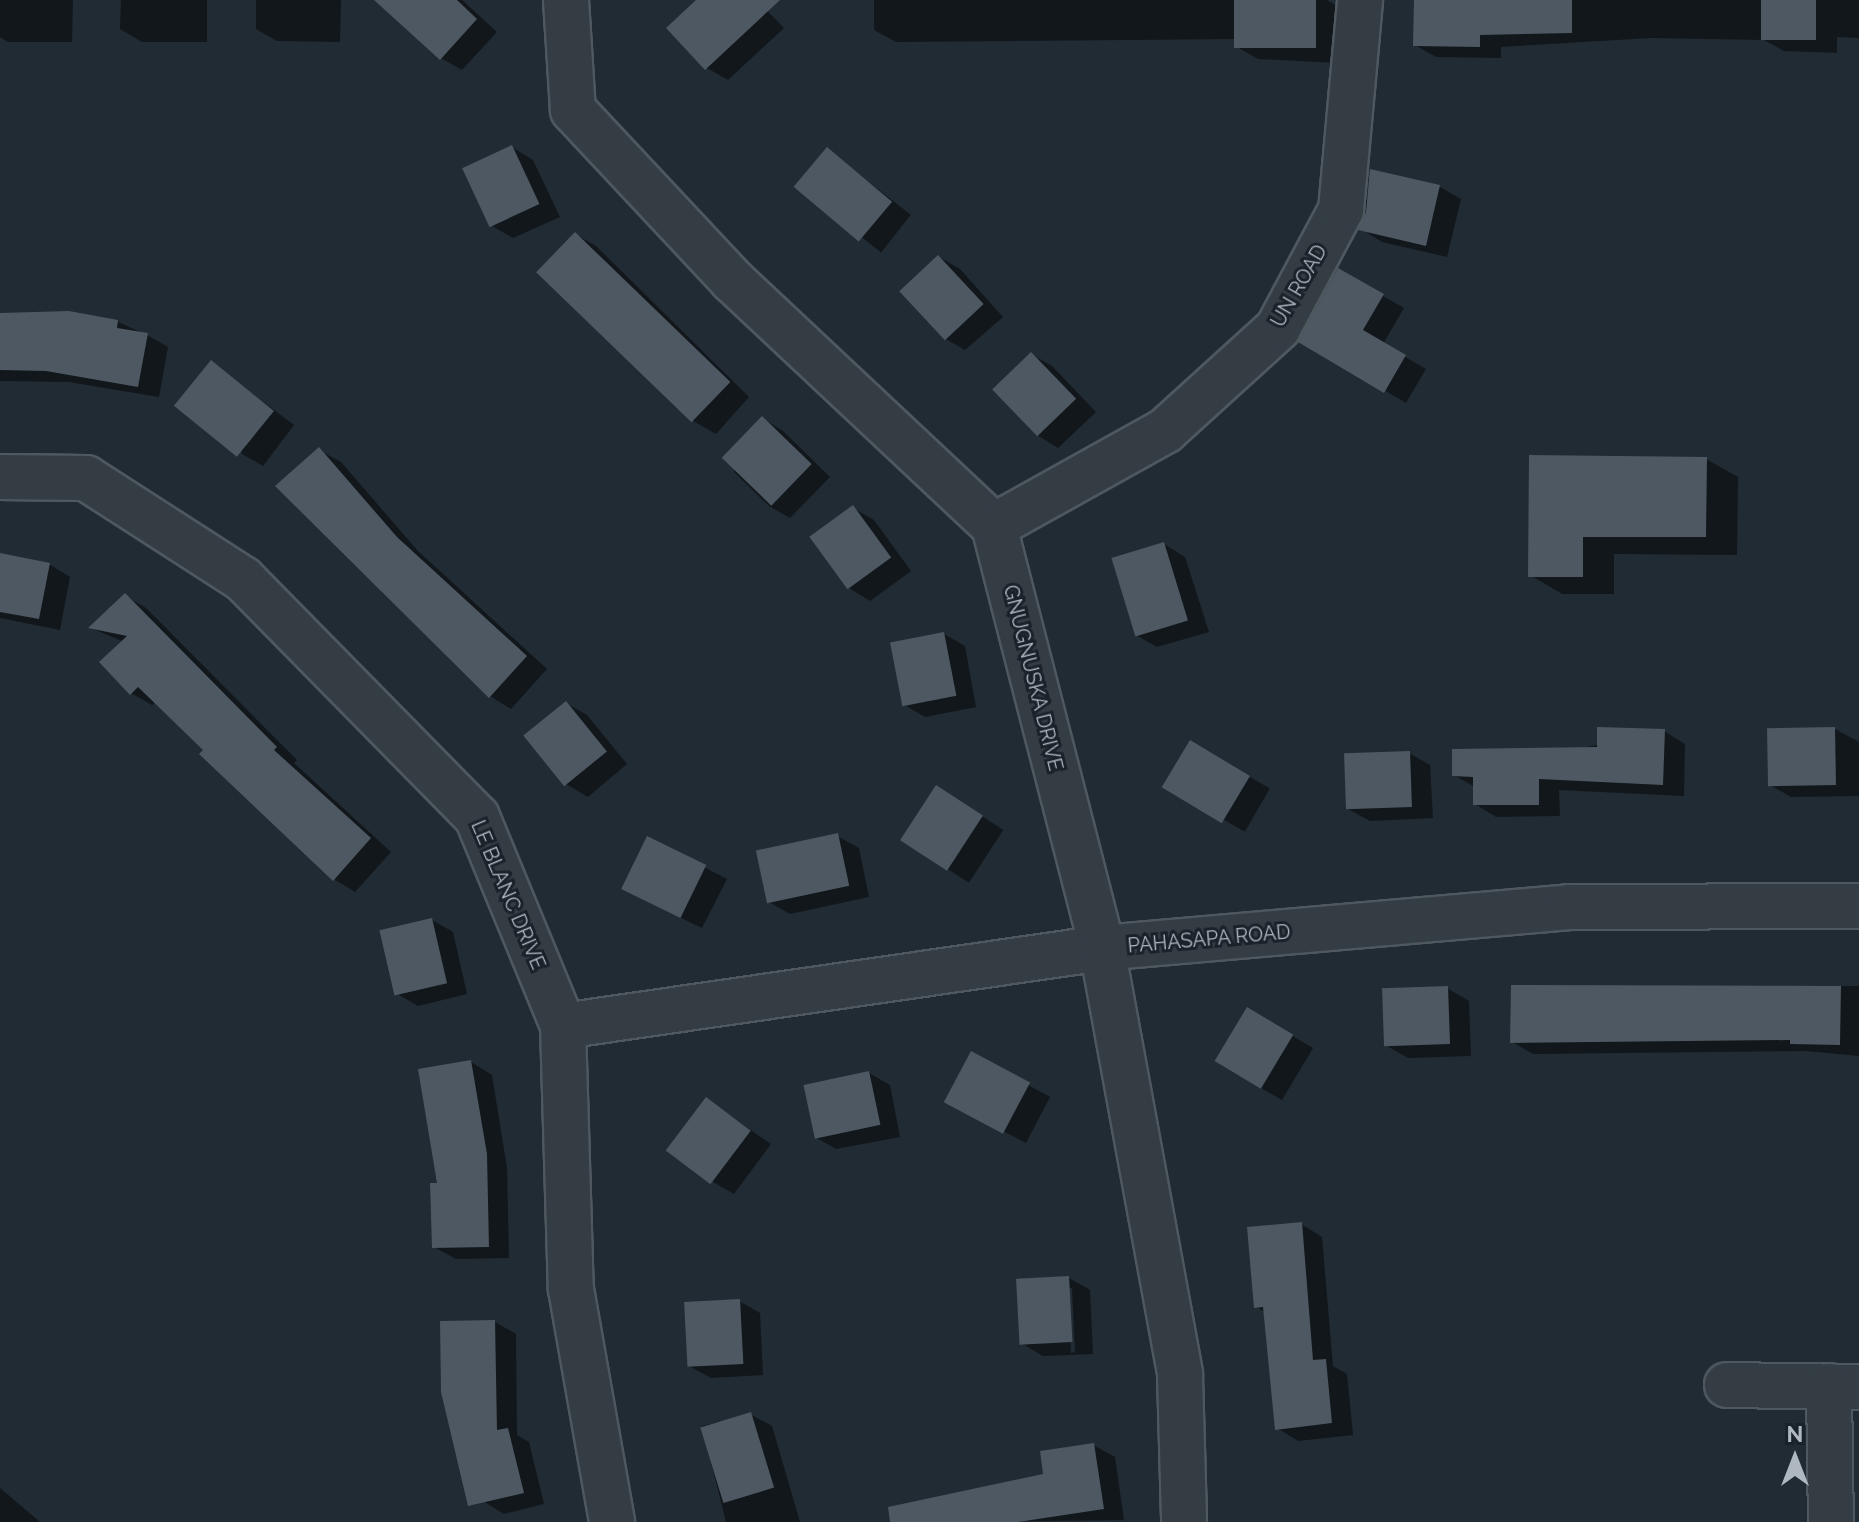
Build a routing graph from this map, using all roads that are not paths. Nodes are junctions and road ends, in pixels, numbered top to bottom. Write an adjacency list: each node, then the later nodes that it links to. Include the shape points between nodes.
1 (566, 0): 4 (street, via 573,110 732,280)
2 (1360, 0): 4 (street, UN ROAD, via 1341,210 1278,328 1165,431)
3 (0, 477): 7 (street, LE BLANC DRIVE, via 86,478 243,579 477,817)
4 (994, 526): 6 (street, GNUGNUSKA DRIVE)
5 (1859, 906): 6 (street, PAHASAPA ROAD, via 1568,907)
6 (1102, 948): 7 (street, PAHASAPA ROAD); 11 (street, GNUGNUSKA DRIVE, via 1180,1375)
7 (563, 1026): 10 (street, LE BLANC DRIVE, via 571,1289)
8 (1727, 1385): 9 (street)
9 (1844, 1387): 12 (street)
10 (612, 1522)
11 (1184, 1522)
12 (1831, 1522)

